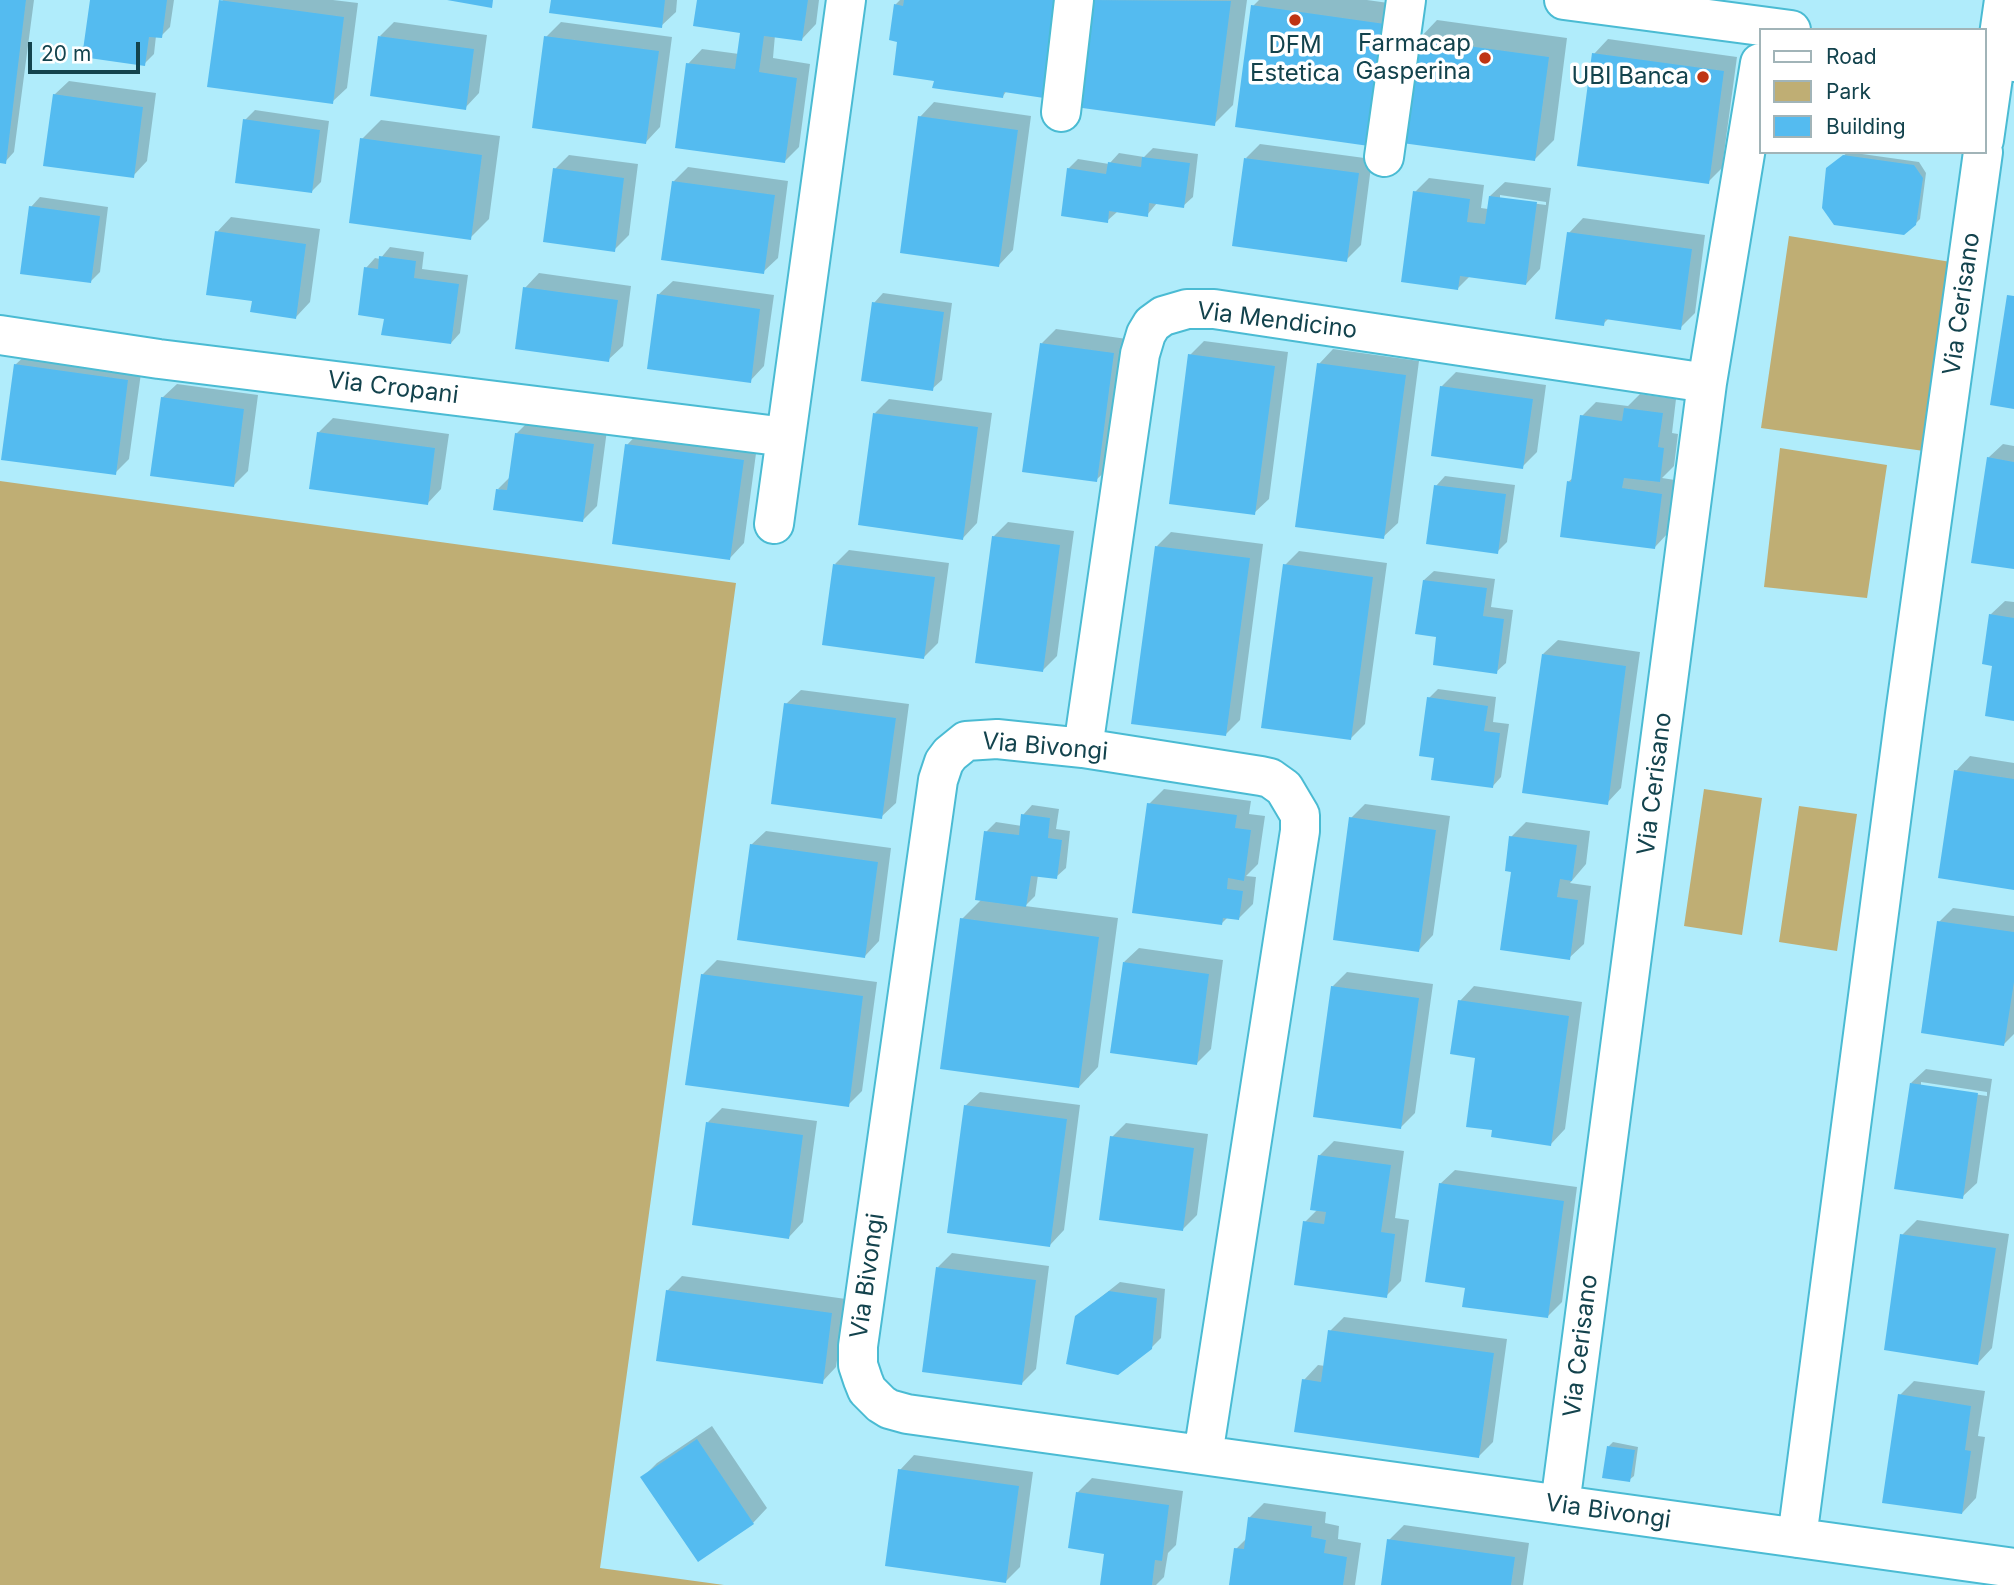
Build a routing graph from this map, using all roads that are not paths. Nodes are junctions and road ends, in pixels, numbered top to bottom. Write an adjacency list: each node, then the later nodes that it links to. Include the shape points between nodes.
1 (846, 0): 15 (street)
2 (1074, 0): 9 (street)
3 (1406, 0): 12 (street)
4 (1564, 0): 6 (street)
5 (2004, 0): 7 (street)
6 (1758, 21)
7 (1998, 60): 10 (street)
8 (1758, 75): 14 (street, Via Cerisano)
9 (1061, 112)
10 (1986, 129)
11 (1983, 154): 20 (street, Via Cerisano)
12 (1384, 157)
13 (0, 335): 15 (street, Via Cropani)
14 (1707, 383): 17 (street, Via Mendicino, via 1214,309 1187,309 1163,316 1152,324 1140,354); 19 (street, Via Cerisano)
15 (786, 437): 16 (street)
16 (774, 524)
17 (1083, 748): 18 (street, Via Bivongi, via 1270,778 1284,788 1300,815); 18 (street, Via Bivongi, via 977,739 959,746 944,762 858,1365 867,1390 898,1412)
18 (1203, 1455): 19 (street, Via Bivongi)
19 (1560, 1505): 20 (street, Via Bivongi)
20 (1797, 1538): 21 (street, Via Bivongi)
21 (2014, 1568)

